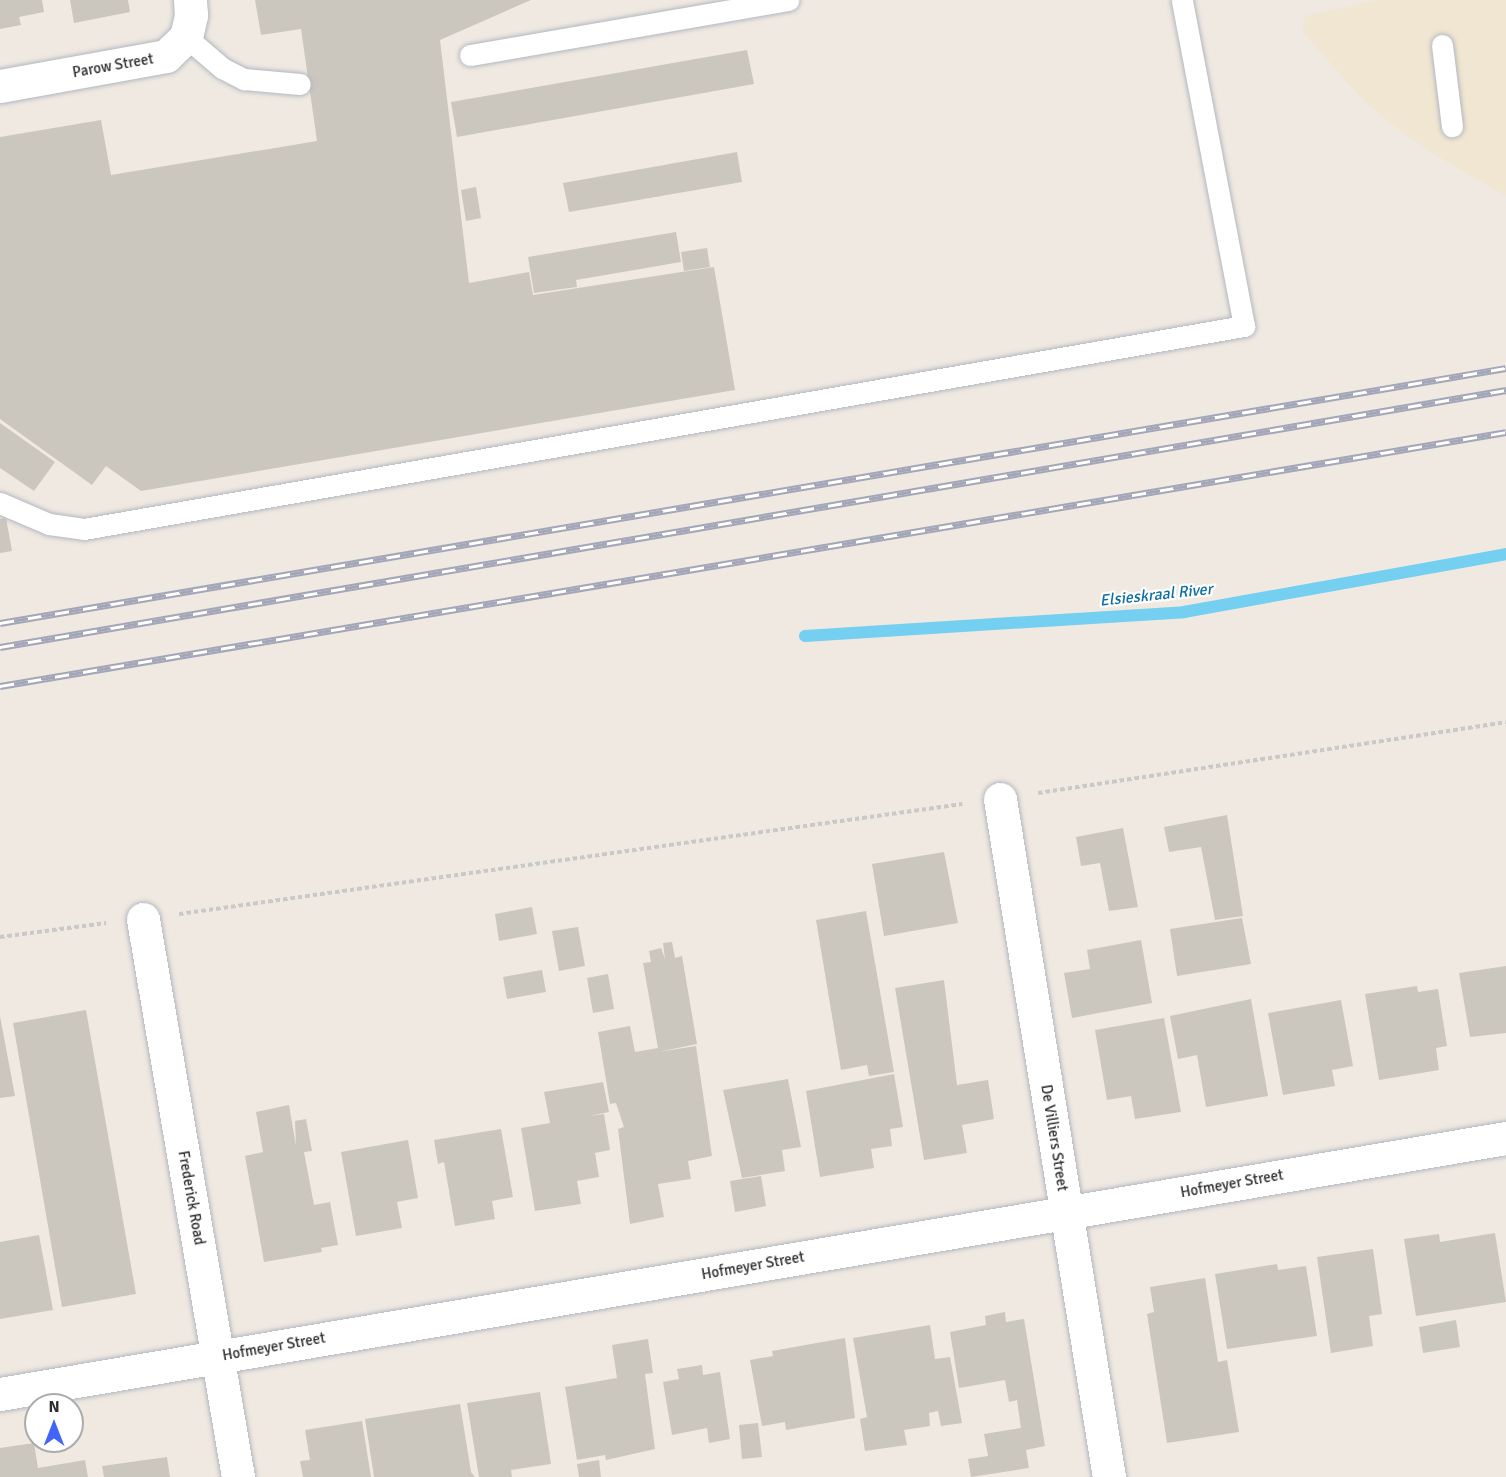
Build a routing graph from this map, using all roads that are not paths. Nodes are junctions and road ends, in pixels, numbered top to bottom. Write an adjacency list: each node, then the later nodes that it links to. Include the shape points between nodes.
1 (788, 0): 6 (lane)
2 (1182, 0): 10 (lane, via 1244,326 84,528 49,524)
3 (190, 2): 4 (street)
4 (186, 37): 7 (lane, via 222,68 243,79); 8 (street, Parow Street, via 166,56 152,60)
5 (1442, 45): 9 (lane)
6 (470, 55)
7 (300, 84)
8 (0, 86)
9 (1452, 126)
10 (0, 503)
11 (1000, 799): 14 (street, De Villiers Street)
12 (143, 919): 15 (street, Frederick Road)
13 (1506, 1138): 14 (street, Hofmeyer Street)
14 (1065, 1213): 15 (street, Hofmeyer Street); 18 (street, De Villiers Street)
15 (218, 1356): 16 (street, Hofmeyer Street); 17 (street, Frederick Road)
16 (0, 1394)
17 (238, 1477)
18 (1109, 1477)

